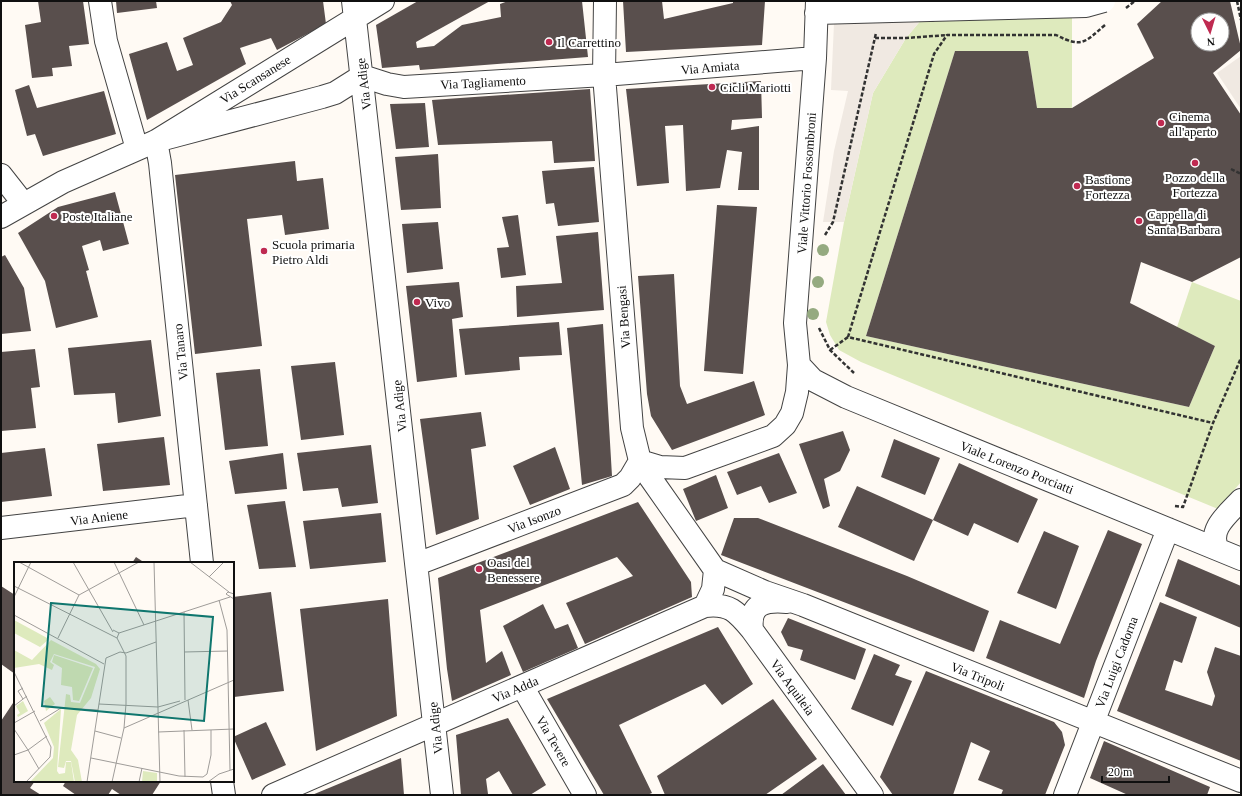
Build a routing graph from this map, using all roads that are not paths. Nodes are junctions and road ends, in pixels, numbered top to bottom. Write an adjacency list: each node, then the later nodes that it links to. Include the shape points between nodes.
1 (100, 1): 10 (street, Via Tanaro, via 110,59)
2 (383, 1): 6 (street, Via Scansanese)
3 (605, 1): 8 (street, Via Bengasi)
4 (1104, 1): 5 (street, bridge, via 1086,6 930,10 882,11)
5 (817, 7): 7 (street, Viale Vittorio Fossombroni)
6 (354, 9): 9 (street, Via Adige); 10 (street, Via Scansanese)
7 (815, 58): 8 (street, Via Amiata); 14 (street, Viale Vittorio Fossombroni, via 795,323)
8 (604, 75): 9 (street, Via Tagliamento, via 404,87); 15 (street, Via Bengasi, via 632,428)
9 (362, 76): 10 (street, Via Scansanese, via 335,93); 23 (street, Via Adige)
10 (146, 145): 12 (street, Via Scansanese, via 63,182); 17 (street, Via Tanaro, via 160,163)
11 (1, 175): 12 (street)
12 (24, 203): 13 (street, Via Scansanese)
13 (1, 217)
14 (799, 365): 15 (street, Viale Vittorio Fossombroni, via 792,413 785,426 773,436 685,468 660,467); 19 (street, Viale Lorenzo Porciatti, via 813,380 846,396)
15 (640, 461): 23 (street, Via Isonzo, via 623,485); 24 (street, Via Bengasi, via 664,500)
16 (1241, 500): 20 (street, via 1215,531 1214,542)
17 (196, 506): 18 (street, Via Aniene); 22 (street, Via Tanaro)
18 (1, 528)
19 (1168, 529): 20 (street, Viale Lorenzo Porciatti); 29 (street, Via Luigi Cadorna)
20 (1218, 549): 21 (street, Viale Lorenzo Porciatti)
21 (1241, 559)
22 (202, 562)
23 (417, 564): 30 (street, Via Adige)
24 (715, 570): 25 (street, Via Tripoli); 26 (street, via 712,593)
25 (794, 602): 27 (street, via 780,601 758,606 751,618); 29 (street, Via Tripoli)
26 (705, 606): 27 (street, Via Adda, via 729,607 740,615); 28 (street, Via Adda)
27 (752, 630): 37 (street, Via Aquileia)
28 (522, 686): 30 (street, Via Adda); 36 (street, Via Tevere)
29 (1093, 722): 31 (street, Via Tripoli); 38 (street, Via Luigi Cadorna)
30 (434, 723): 34 (street, Via Adda); 35 (street, Via Adige)
31 (1241, 781)
32 (222, 782): 33 (street)
33 (224, 795)
34 (273, 795)
35 (442, 795)
36 (586, 795)
37 (872, 795)
38 (1065, 795)

